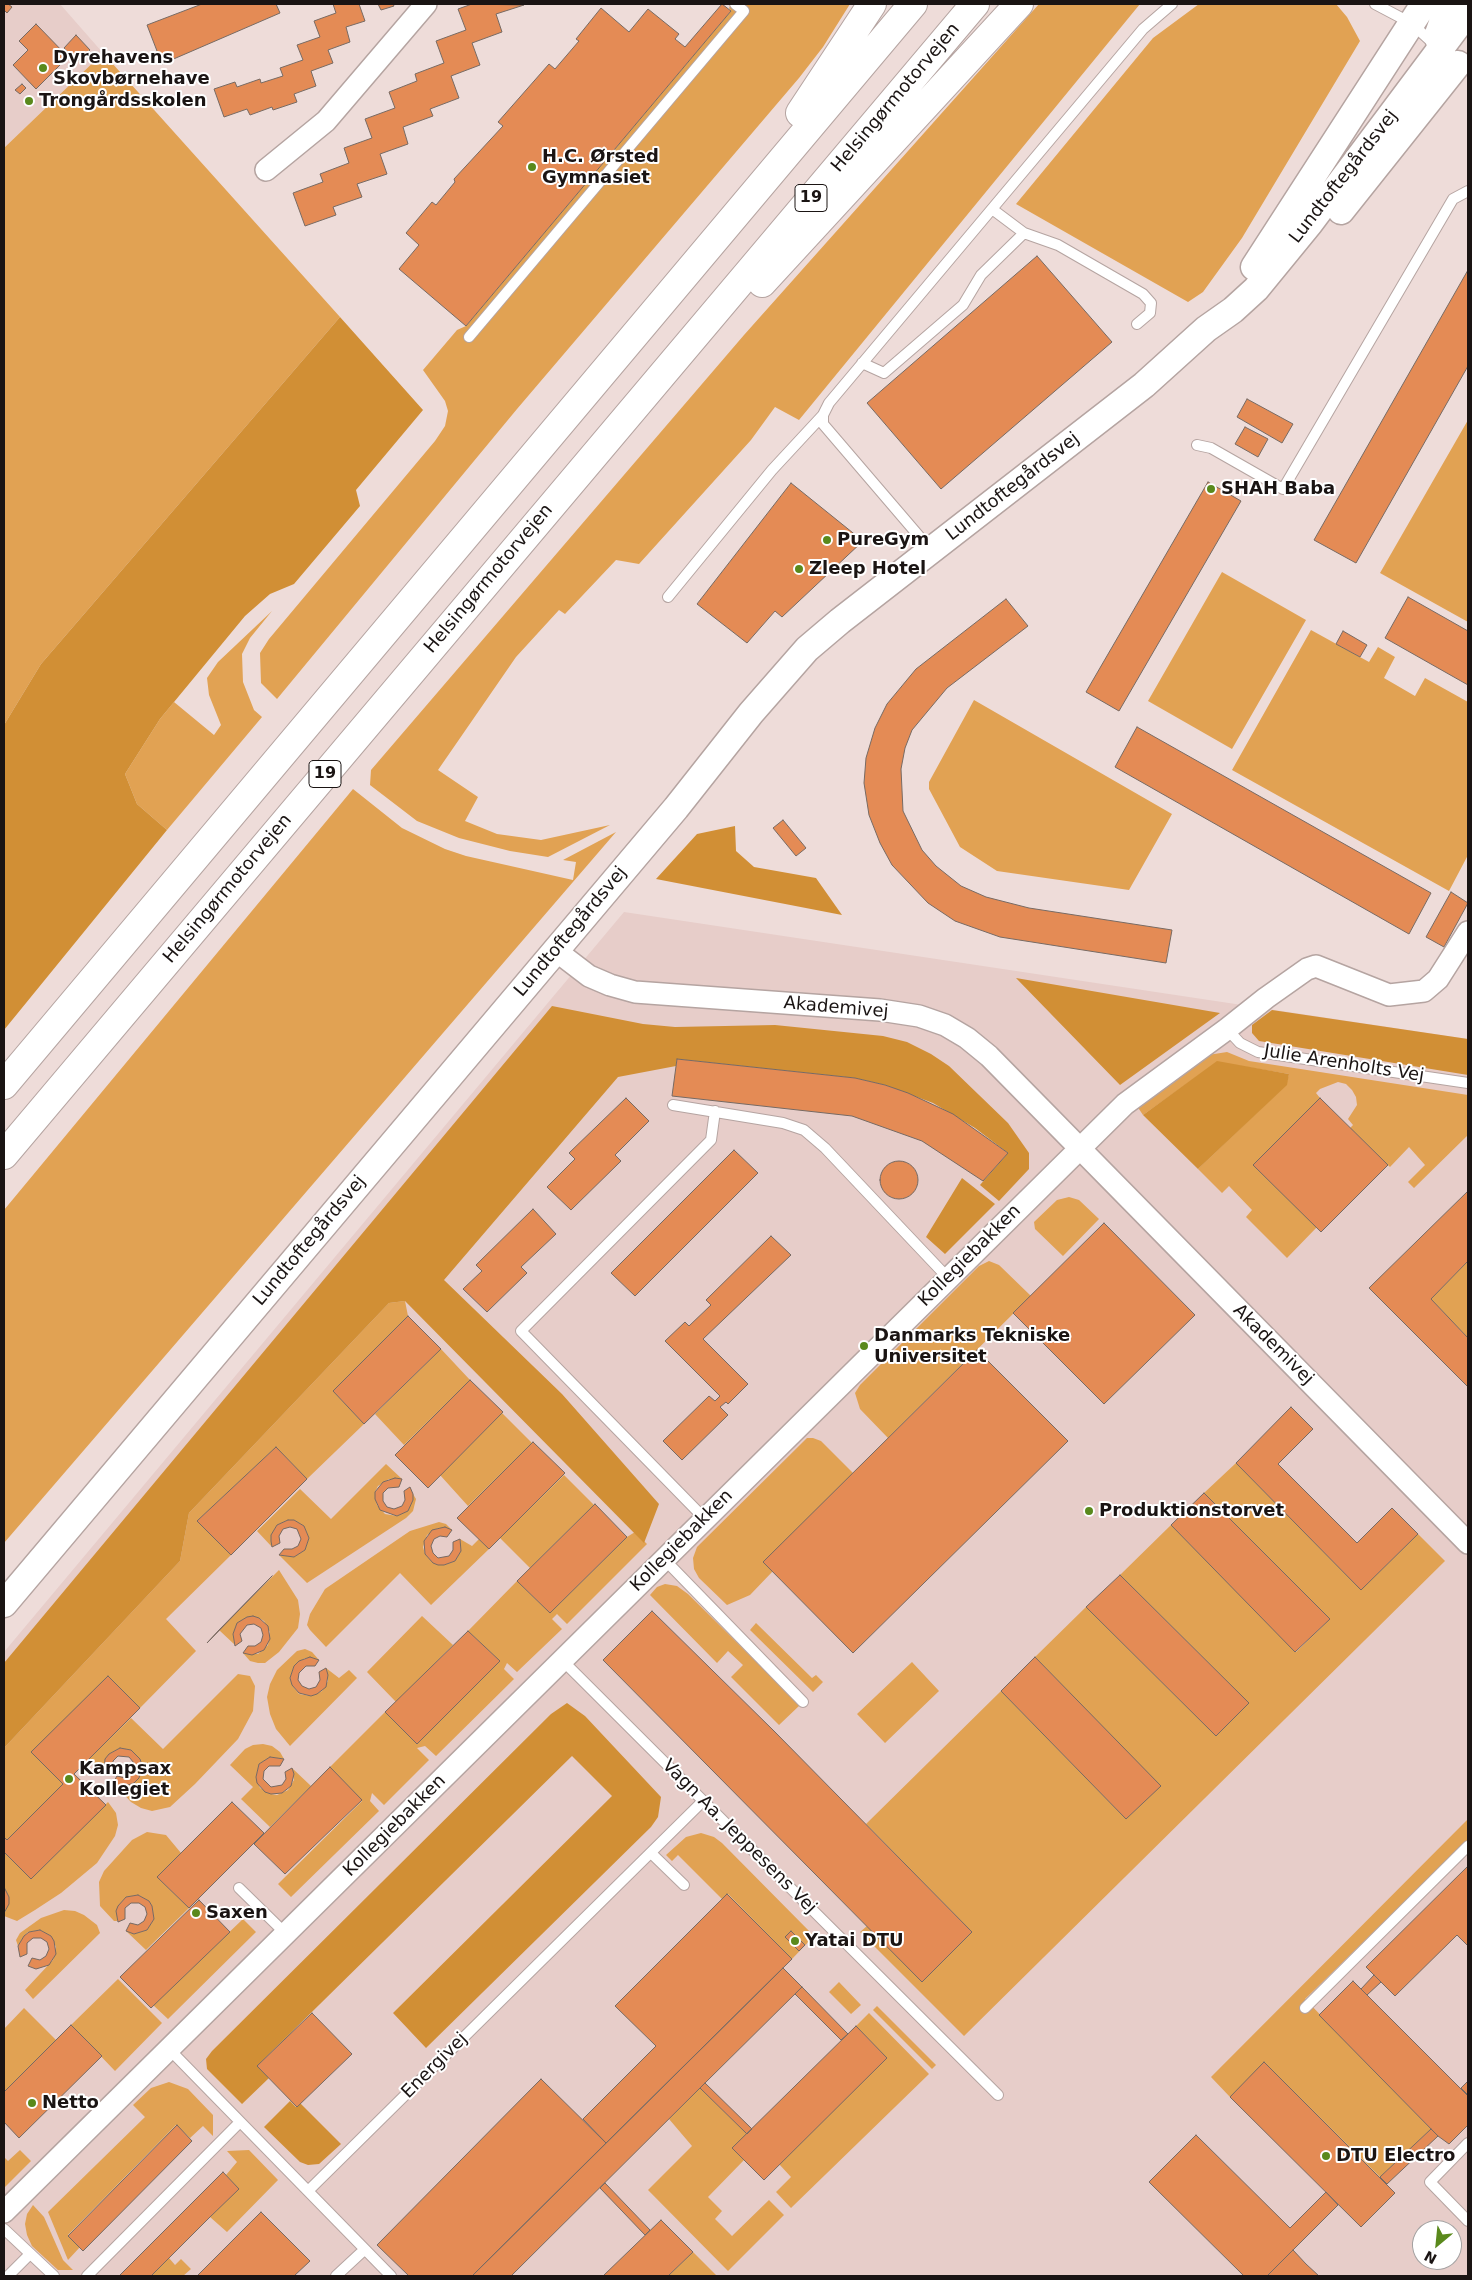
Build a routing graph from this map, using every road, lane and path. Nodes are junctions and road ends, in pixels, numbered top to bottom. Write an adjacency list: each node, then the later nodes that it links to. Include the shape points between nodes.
1 (426, 4): 13 (street, via 326,121)
2 (735, 4): 20 (lane, via 744,11)
3 (872, 4): 17 (highway)
4 (913, 4): 17 (highway, 19)
5 (975, 4): 22 (highway, Helsingørmotorvejen / 19)
6 (1019, 4): 22 (highway, via 723,325)
7 (1172, 4): 15 (lane, via 1143,29)
8 (1375, 4): 11 (lane)
9 (1449, 4): 12 (street, via 1438,34)
10 (1468, 12): 12 (street, Lundtoftegårdsvej)
11 (1417, 13): 12 (lane); 19 (street, Lundtoftegårdsvej, via 1270,244)
12 (1453, 60): 19 (street, Lundtoftegårdsvej, via 1256,289)
13 (266, 170)
14 (1468, 191): 24 (lane, via 1453,200 1283,490 1211,448)
15 (992, 209): 16 (lane); 21 (lane)
16 (1024, 233): 18 (lane, via 1058,245 1143,294 1151,303 1150,313); 21 (lane, via 981,275 963,305 884,373)
17 (715, 238): 31 (highway, 19)
18 (1137, 324)
19 (1206, 329): 25 (street, Lundtoftegårdsvej, via 1144,385)
20 (469, 337)
21 (862, 363): 23 (lane)
22 (647, 392): 35 (highway, Helsingørmotorvejen / 19)
23 (823, 414): 25 (lane, via 823,424); 26 (lane, via 772,470)
24 (1197, 445)
25 (932, 550): 28 (street, Lundtoftegårdsvej, via 808,649 751,712 676,808)
26 (668, 596)
27 (1468, 932): 29 (street, via 1442,973 1424,991 1389,995 1316,966 1266,998)
28 (555, 950): 34 (street, Akademivej, via 589,976 635,992 880,1010 919,1016 946,1025 989,1056); 40 (street, Lundtoftegårdsvej)
29 (1227, 1029): 30 (lane, Julie Arenholts Vej, via 1240,1042 1258,1052); 34 (street, via 1125,1104)
30 (1468, 1083)
31 (4, 1085)
32 (673, 1105): 33 (lane)
33 (715, 1111): 36 (lane, via 804,1130); 37 (lane, via 711,1140 521,1331)
34 (1078, 1148): 36 (street, Kollegiebakken); 38 (street, Akademivej)
35 (4, 1155)
36 (948, 1278): 37 (street, Kollegiebakken)
37 (705, 1518): 39 (street, Kollegiebakken)
38 (1468, 1543)
39 (664, 1559): 41 (street, Kollegiebakken); 42 (lane)
40 (4, 1604)
41 (562, 1660): 43 (lane, Vagn Aa. Jeppesens Vej); 48 (street, Kollegiebakken)
42 (803, 1702)
43 (703, 1801): 45 (lane, Energivej); 51 (lane, Vagn Aa. Jeppesens Vej)
44 (1468, 1846): 49 (lane)
45 (651, 1853): 46 (lane); 54 (lane, Energivej)
46 (684, 1885)
47 (239, 1888): 48 (lane)
48 (286, 1934): 50 (street, Kollegiebakken)
49 (1305, 2008)
50 (169, 2049): 52 (lane); 55 (street, Kollegiebakken)
51 (998, 2095)
52 (240, 2122): 54 (lane); 62 (lane)
53 (1468, 2144): 56 (lane, via 1430,2182)
54 (308, 2191): 58 (lane)
55 (4, 2212)
56 (1468, 2221)
57 (4, 2229): 59 (lane)
58 (364, 2250): 63 (lane); 64 (lane)
59 (30, 2254): 60 (lane); 61 (lane)
60 (8, 2276)
61 (54, 2276)
62 (87, 2276)
63 (336, 2276)
64 (391, 2276)

